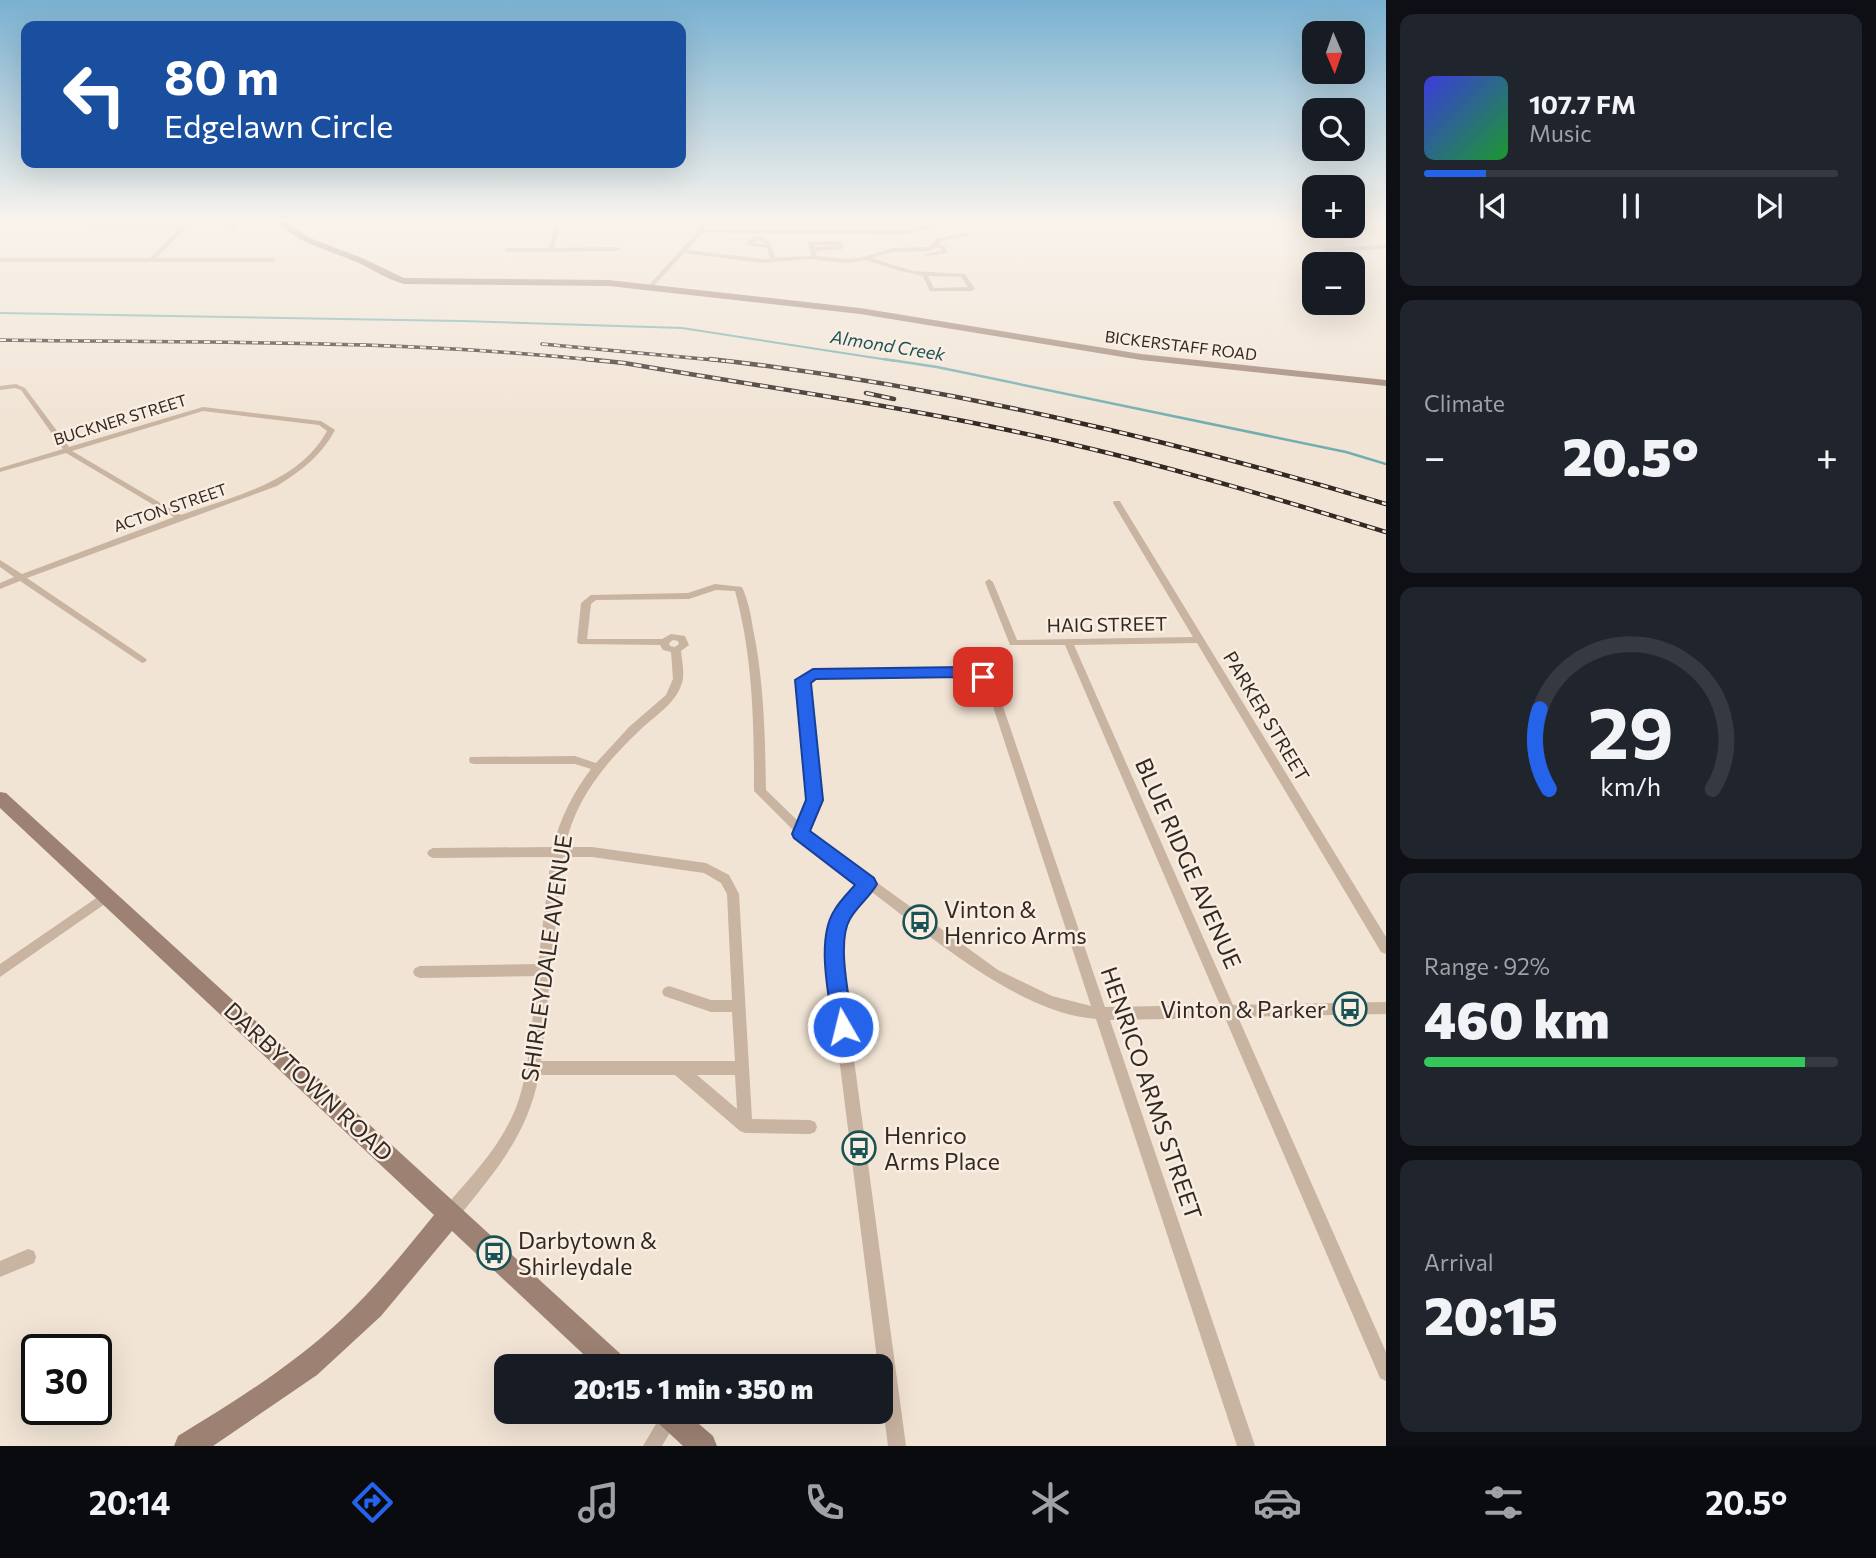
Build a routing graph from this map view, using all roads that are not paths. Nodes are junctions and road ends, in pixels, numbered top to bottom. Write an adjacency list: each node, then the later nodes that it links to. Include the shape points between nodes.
1 (663, 288): 4 (street, BICKERSTAFF ROAD, via 860,311 1119,354)
2 (931, 288): 3 (street)
3 (972, 288)
4 (1386, 383)
5 (0, 388): 7 (street, via 23,389)
6 (331, 430): 7 (street, BUCKNER STREET, via 321,423 203,409); 10 (street, ACTON STREET, via 282,480)
7 (67, 450): 8 (street, BUCKNER STREET); 10 (street)
8 (0, 470)
9 (1117, 503): 15 (street, PARKER STREET)
10 (181, 518): 12 (street, ACTON STREET)
11 (0, 563): 12 (street)
12 (20, 578): 14 (street, ACTON STREET); 17 (street)
13 (989, 582): 16 (street, HAIG STREET, via 1013,643)
14 (0, 586)
15 (1201, 640): 16 (street, HAIG STREET); 26 (street, PARKER STREET)
16 (1068, 642): 33 (street, BLUE RIDGE AVENUE)
17 (142, 660)
18 (474, 760): 19 (street, via 575,760)
19 (599, 768): 21 (street, SHIRLEYDALE AVENUE, via 672,693 678,681 676,650 684,646 682,638 671,637 664,642 582,642 586,603 594,597 689,596 715,587 739,589 747,612 757,704 760,791); 22 (street, SHIRLEYDALE AVENUE, via 574,800)
20 (0, 798): 25 (street, DARBYTOWN ROAD)
21 (801, 831): 24 (street, via 804,838); 34 (street, HENRICO ARMS STREET, via 815,800 803,680 813,674 965,672 983,677 990,683)
22 (558, 852): 23 (street); 27 (street, SHIRLEYDALE AVENUE); 31 (street, via 695,865 725,879 733,894)
23 (433, 853)
24 (867, 884): 34 (street, via 1007,982 1050,1002); 50 (street, via 838,925 836,978)
25 (108, 895): 28 (street); 40 (street, DARBYTOWN ROAD)
26 (1386, 948)
27 (545, 970): 29 (street); 35 (street, SHIRLEYDALE AVENUE)
28 (0, 971)
29 (420, 972)
30 (668, 992): 31 (street, via 710,1006)
31 (739, 1006): 37 (street)
32 (1386, 1008): 33 (street)
33 (1230, 1011): 34 (street); 44 (street, BLUE RIDGE AVENUE)
34 (1101, 1014): 51 (street, HENRICO ARMS STREET)
35 (533, 1068): 36 (street); 40 (street, SHIRLEYDALE AVENUE, via 523,1111 512,1133)
36 (678, 1068): 37 (street); 38 (street)
37 (742, 1068): 38 (street)
38 (745, 1126): 39 (street)
39 (810, 1127)
40 (451, 1213): 43 (street, DARBYTOWN ROAD); 47 (street, SHIRLEYDALE AVENUE, via 371,1308 320,1356)
41 (28, 1257): 42 (street)
42 (0, 1269)
43 (602, 1354)
44 (1386, 1372)
45 (663, 1424): 48 (street)
46 (678, 1424): 49 (street)
47 (188, 1446)
48 (652, 1446)
49 (703, 1446)
50 (897, 1446)
51 (1247, 1446)

